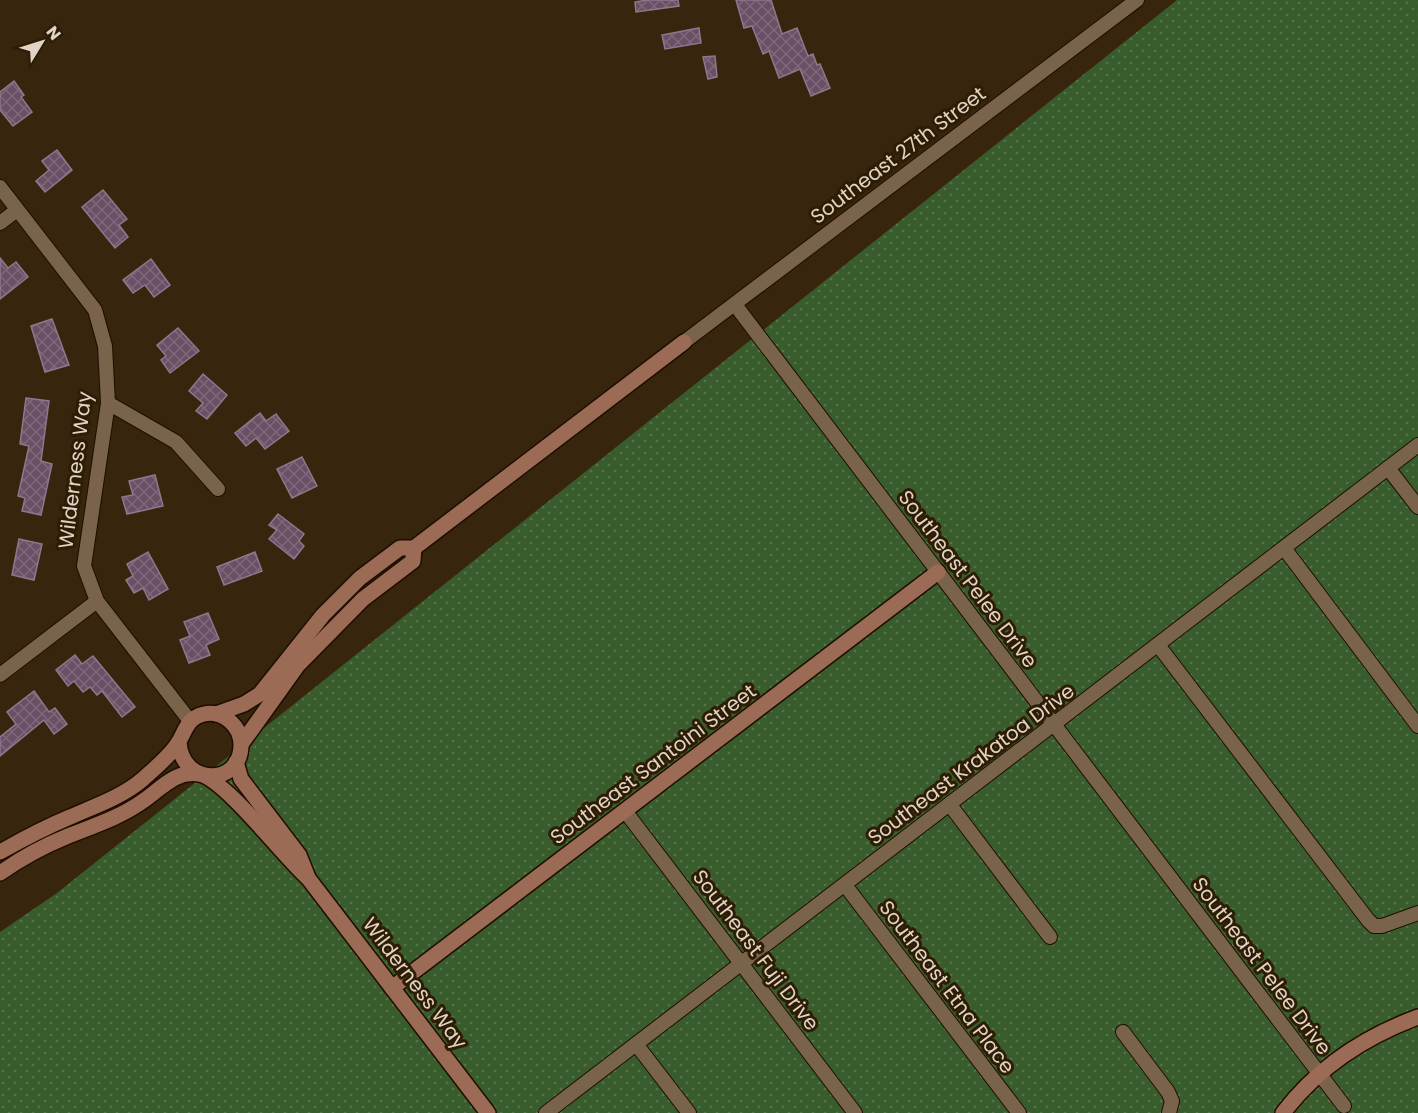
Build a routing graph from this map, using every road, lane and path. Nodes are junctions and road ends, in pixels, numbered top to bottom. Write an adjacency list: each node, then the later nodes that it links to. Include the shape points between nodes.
1 (1137, 0): 5 (street, Southeast 27th Street)
2 (0, 187): 3 (street, Wilderness Way)
3 (17, 210): 4 (street); 7 (street, Wilderness Way, via 95,310 105,346)
4 (0, 223)
5 (736, 306): 6 (street, Southeast 27th Street); 14 (street, Southeast Pelee Drive)
6 (684, 342): 12 (main road)
7 (108, 403): 10 (street, via 176,442); 15 (street, Wilderness Way, via 84,566)
8 (1418, 445): 9 (street, Southeast Krakatoa Drive)
9 (1388, 468): 11 (street); 13 (street, Southeast Krakatoa Drive)
10 (218, 489)
11 (1418, 507)
12 (414, 548): 18 (main road, via 400,548 360,578 323,615 260,694); 23 (main road, via 413,561 363,599 298,665)
13 (1284, 548): 16 (street, Southeast Krakatoa Drive); 21 (street)
14 (938, 572): 20 (street, Southeast Pelee Drive); 27 (main road, Southeast Santoini Street)
15 (97, 600): 17 (street); 19 (street, Wilderness Way)
16 (1158, 645): 20 (street, Southeast Krakatoa Drive); 32 (street, via 1368,920 1374,926 1382,926)
17 (0, 675)
18 (216, 714): 19 (main road); 23 (main road, via 234,724)
19 (190, 721): 22 (main road)
20 (1054, 725): 26 (street, Southeast Krakatoa Drive); 39 (street, Southeast Pelee Drive)
21 (1418, 726)
22 (179, 742): 25 (main road, via 184,761); 28 (main road, via 121,795)
23 (242, 743): 24 (main road)
24 (236, 762): 25 (main road, via 220,775); 30 (main road, Wilderness Way, via 241,779 299,855)
25 (200, 774): 29 (main road, via 171,778 142,802 65,837); 30 (main road, Wilderness Way, via 233,799)
26 (950, 805): 31 (street, Southeast Krakatoa Drive); 33 (street)
27 (625, 811): 34 (street, Southeast Fuji Drive); 35 (main road, Southeast Santoini Street)
28 (0, 852)
29 (0, 873)
30 (308, 878): 35 (main road, Wilderness Way)
31 (845, 885): 34 (street, Southeast Krakatoa Drive); 45 (street, Southeast Etna Place)
32 (1418, 913)
33 (1050, 937)
34 (741, 964): 38 (street, Southeast Krakatoa Drive); 44 (street, Southeast Fuji Drive)
35 (392, 988): 41 (main road, Wilderness Way)
36 (1418, 1017): 39 (main road, via 1360,1043)
37 (1123, 1032): 46 (street, via 1168,1092 1172,1101)
38 (636, 1044): 42 (street, Southeast Krakatoa Drive); 43 (street)
39 (1319, 1074): 40 (street, Southeast Pelee Drive); 47 (main road)
40 (1344, 1106)
41 (488, 1113)
42 (546, 1113)
43 (689, 1113)
44 (855, 1113)
45 (1019, 1113)
46 (1169, 1113)
47 (1283, 1113)

